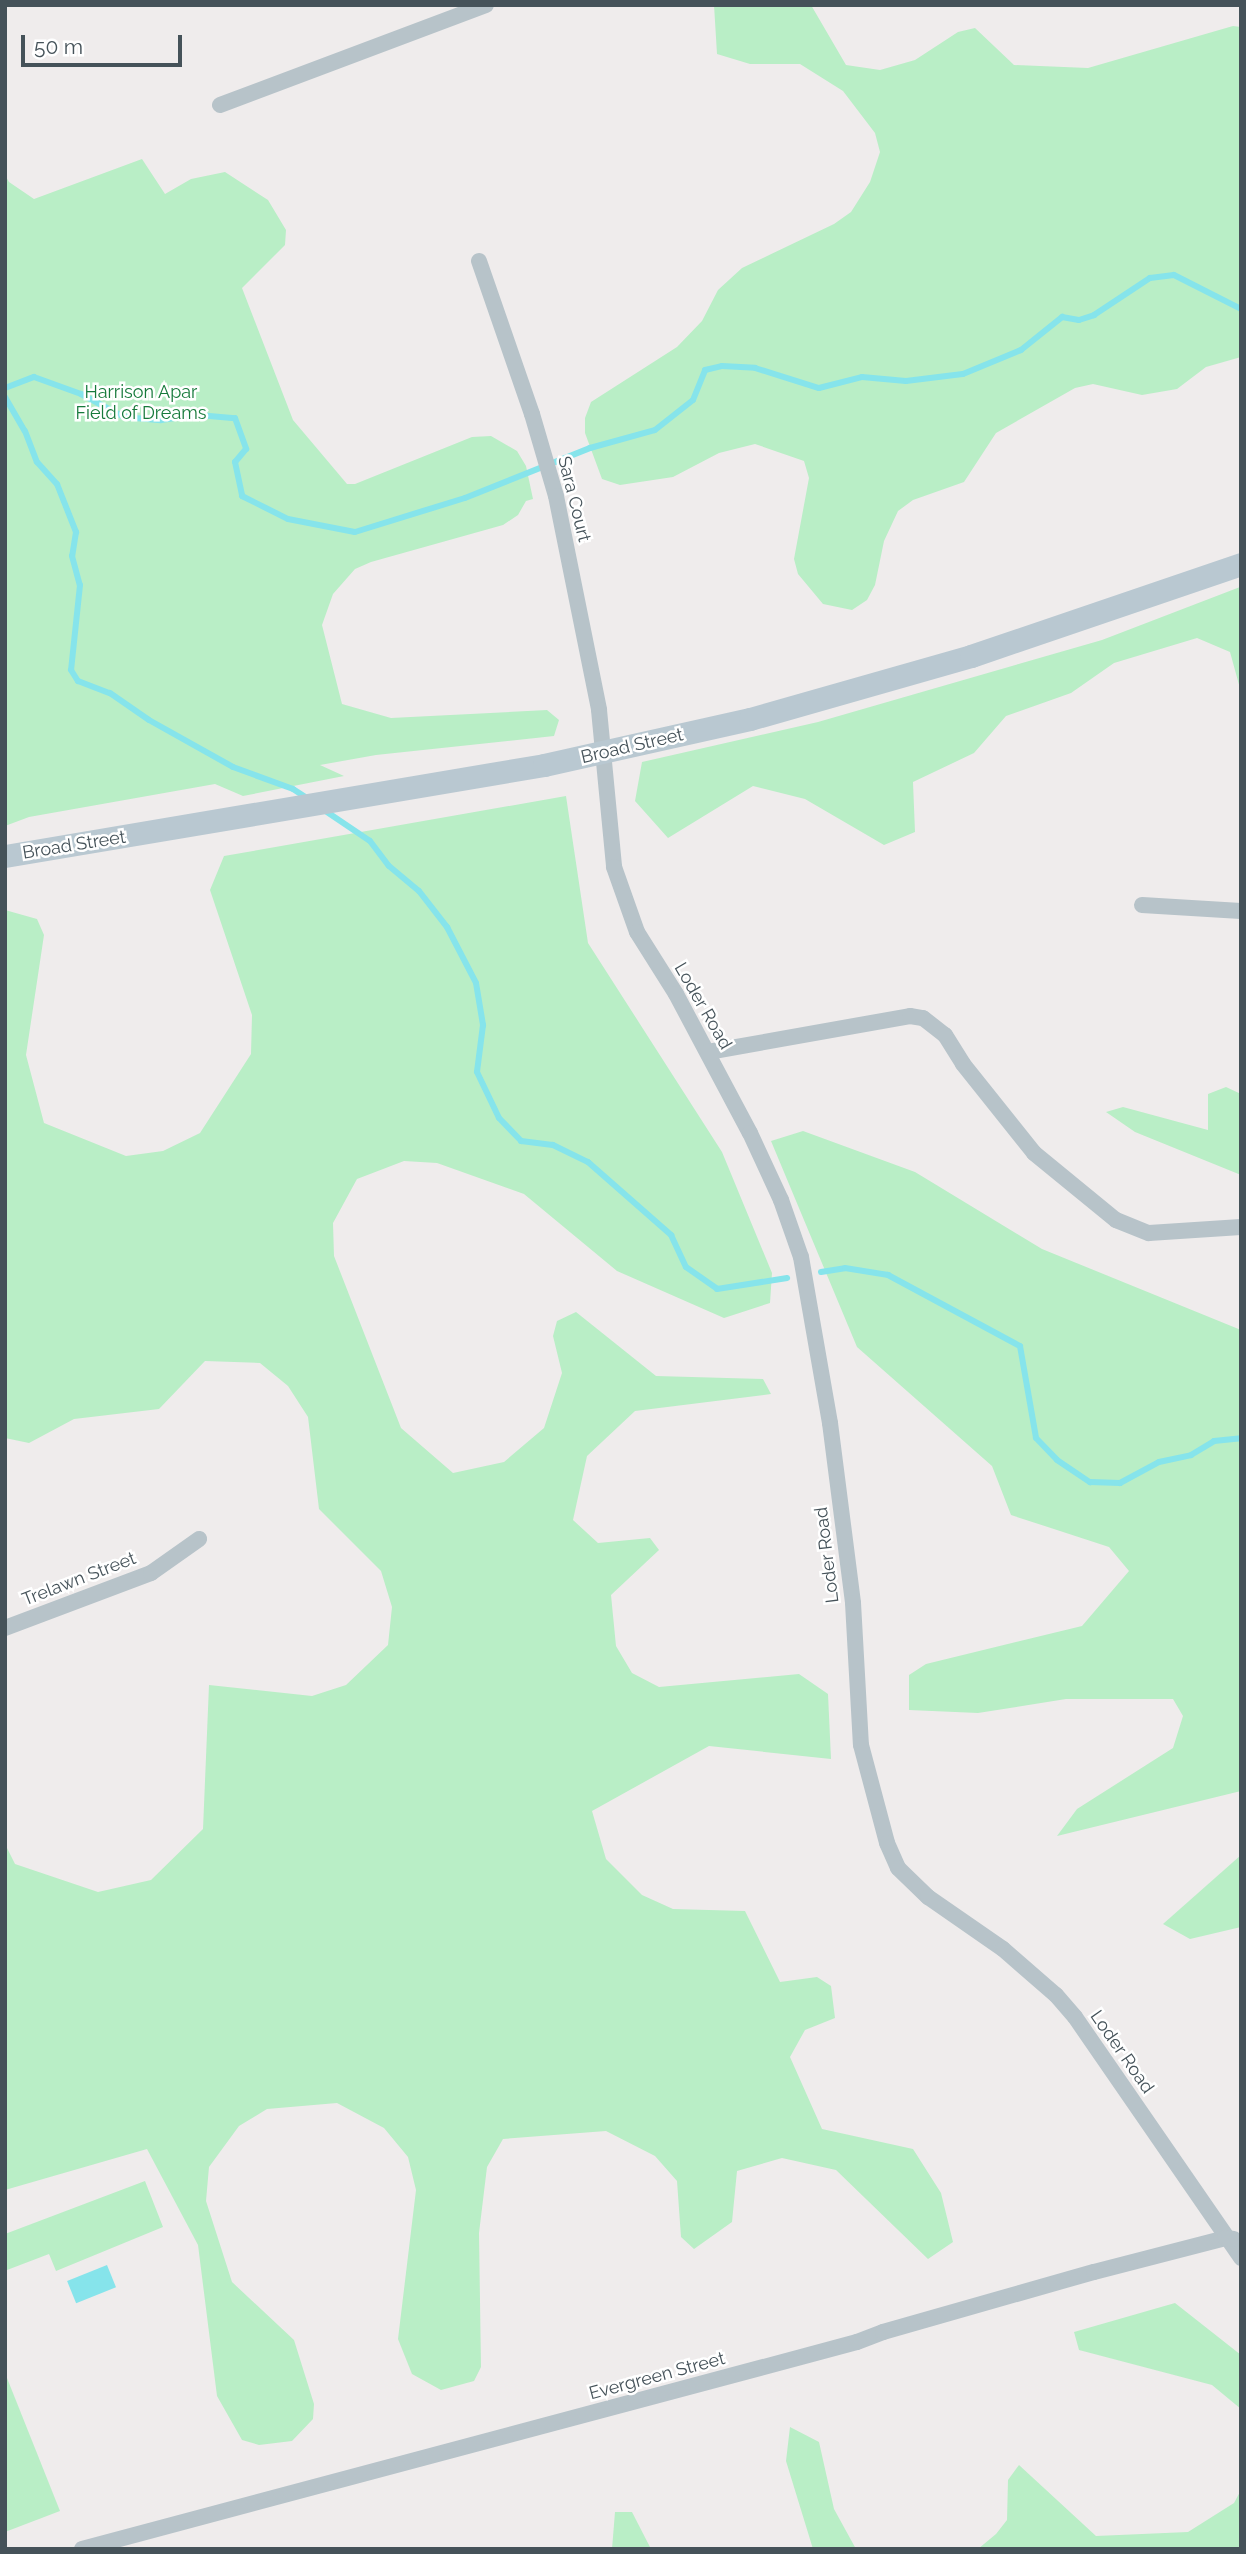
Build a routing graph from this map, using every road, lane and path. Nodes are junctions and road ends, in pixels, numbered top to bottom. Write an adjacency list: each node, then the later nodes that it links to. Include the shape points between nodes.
1 (486, 5): 2 (street)
2 (220, 104)
3 (479, 261): 5 (street, Sara Court, via 556,496 599,710)
4 (1241, 564): 5 (street, Broad Street, via 971,656 750,719)
5 (603, 754): 6 (street, Broad Street); 9 (street, Loder Road, via 614,867 637,932)
6 (5, 856)
7 (1142, 905): 8 (street)
8 (1241, 911)
9 (708, 1052): 10 (street, via 923,1018 945,1035 1034,1153 1116,1220 1149,1233); 13 (street, Loder Road, via 765,1167 801,1257 830,1423 853,1603 861,1745 898,1868 928,1898 1003,1948 1062,2003)
10 (1241, 1227)
11 (199, 1539): 12 (street, Trelawn Street, via 151,1573)
12 (5, 1628)
13 (1233, 2239): 14 (street, Loder Road); 15 (street, Evergreen Street, via 993,2299 844,2346)
14 (1241, 2258)
15 (82, 2549)

